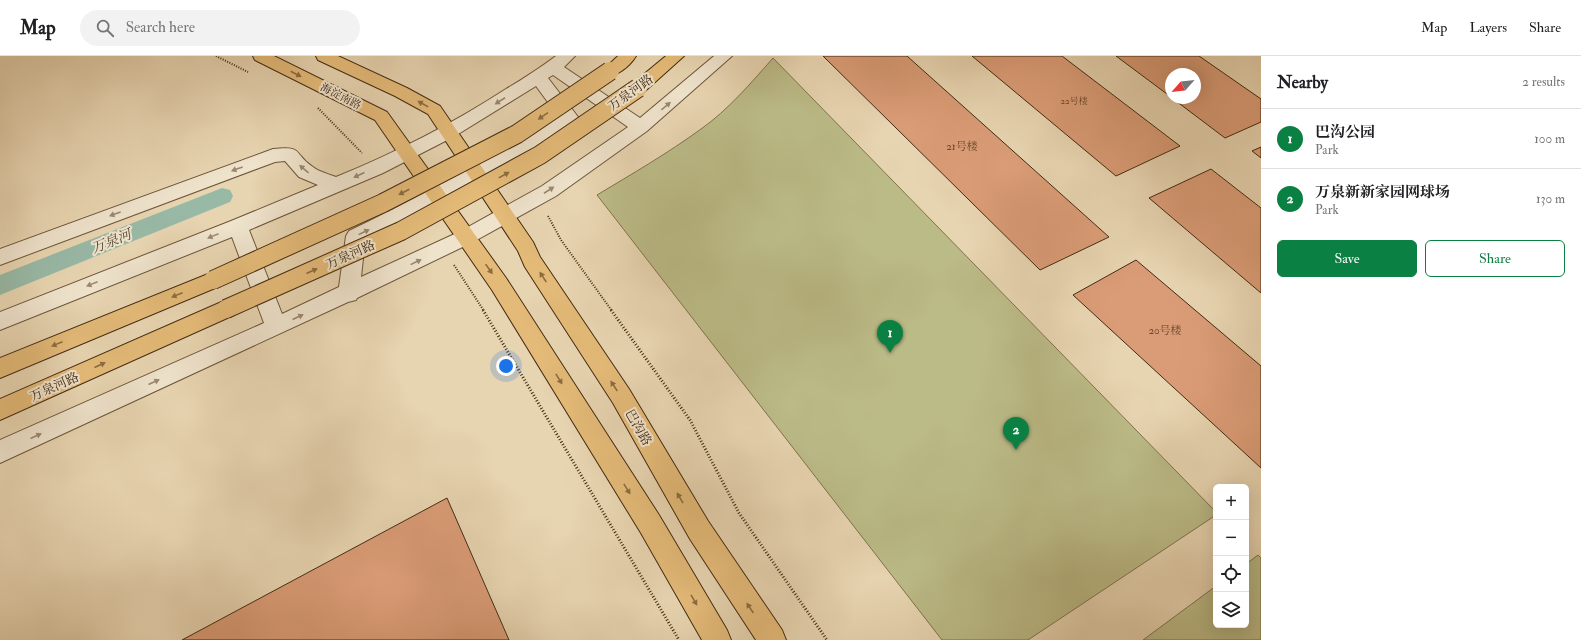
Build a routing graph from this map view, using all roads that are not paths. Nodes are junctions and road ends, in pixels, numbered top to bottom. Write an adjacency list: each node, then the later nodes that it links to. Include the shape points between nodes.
1 (261, 56): 10 (main road, 海淀南路, one-way to 10, via 381,116)
2 (324, 56): 9 (main road, one-way to 2, via 434,110)
3 (568, 56): 7 (street)
4 (628, 56): 21 (main road, one-way to 21, bridge, via 517,134 383,203 213,280)
5 (676, 56): 22 (main road, 万泉河路, one-way to 5, bridge, via 402,231 540,155 638,88)
6 (724, 56): 8 (street, one-way to 6)
7 (546, 72): 8 (street); 9 (street, one-way to 9); 11 (street, via 569,117)
8 (641, 127): 14 (street, one-way to 8, via 549,191)
9 (448, 132): 10 (street); 11 (main road, 巴沟路)
10 (407, 153): 12 (street, one-way to 12); 13 (main road, 海淀南路)
11 (476, 175): 13 (street); 14 (main road, 巴沟路)
12 (336, 185): 15 (street); 17 (street, one-way to 17, via 306,172 289,154 273,156)
13 (437, 196): 16 (main road, 海淀南路); 18 (street, one-way to 13, via 356,236)
14 (504, 216): 16 (street); 25 (main road, 巴沟路, one-way to 14, via 699,530 621,396)
15 (238, 226): 19 (street, one-way to 19); 20 (street)
16 (466, 237): 18 (street, one-way to 16); 24 (main road, one-way to 24, via 499,284 646,518)
17 (0, 257)
18 (349, 294): 20 (street, one-way to 18)
19 (0, 321)
20 (276, 327): 23 (street, one-way to 20)
21 (0, 368)
22 (0, 410)
23 (0, 452)
24 (717, 640)
25 (772, 640)

